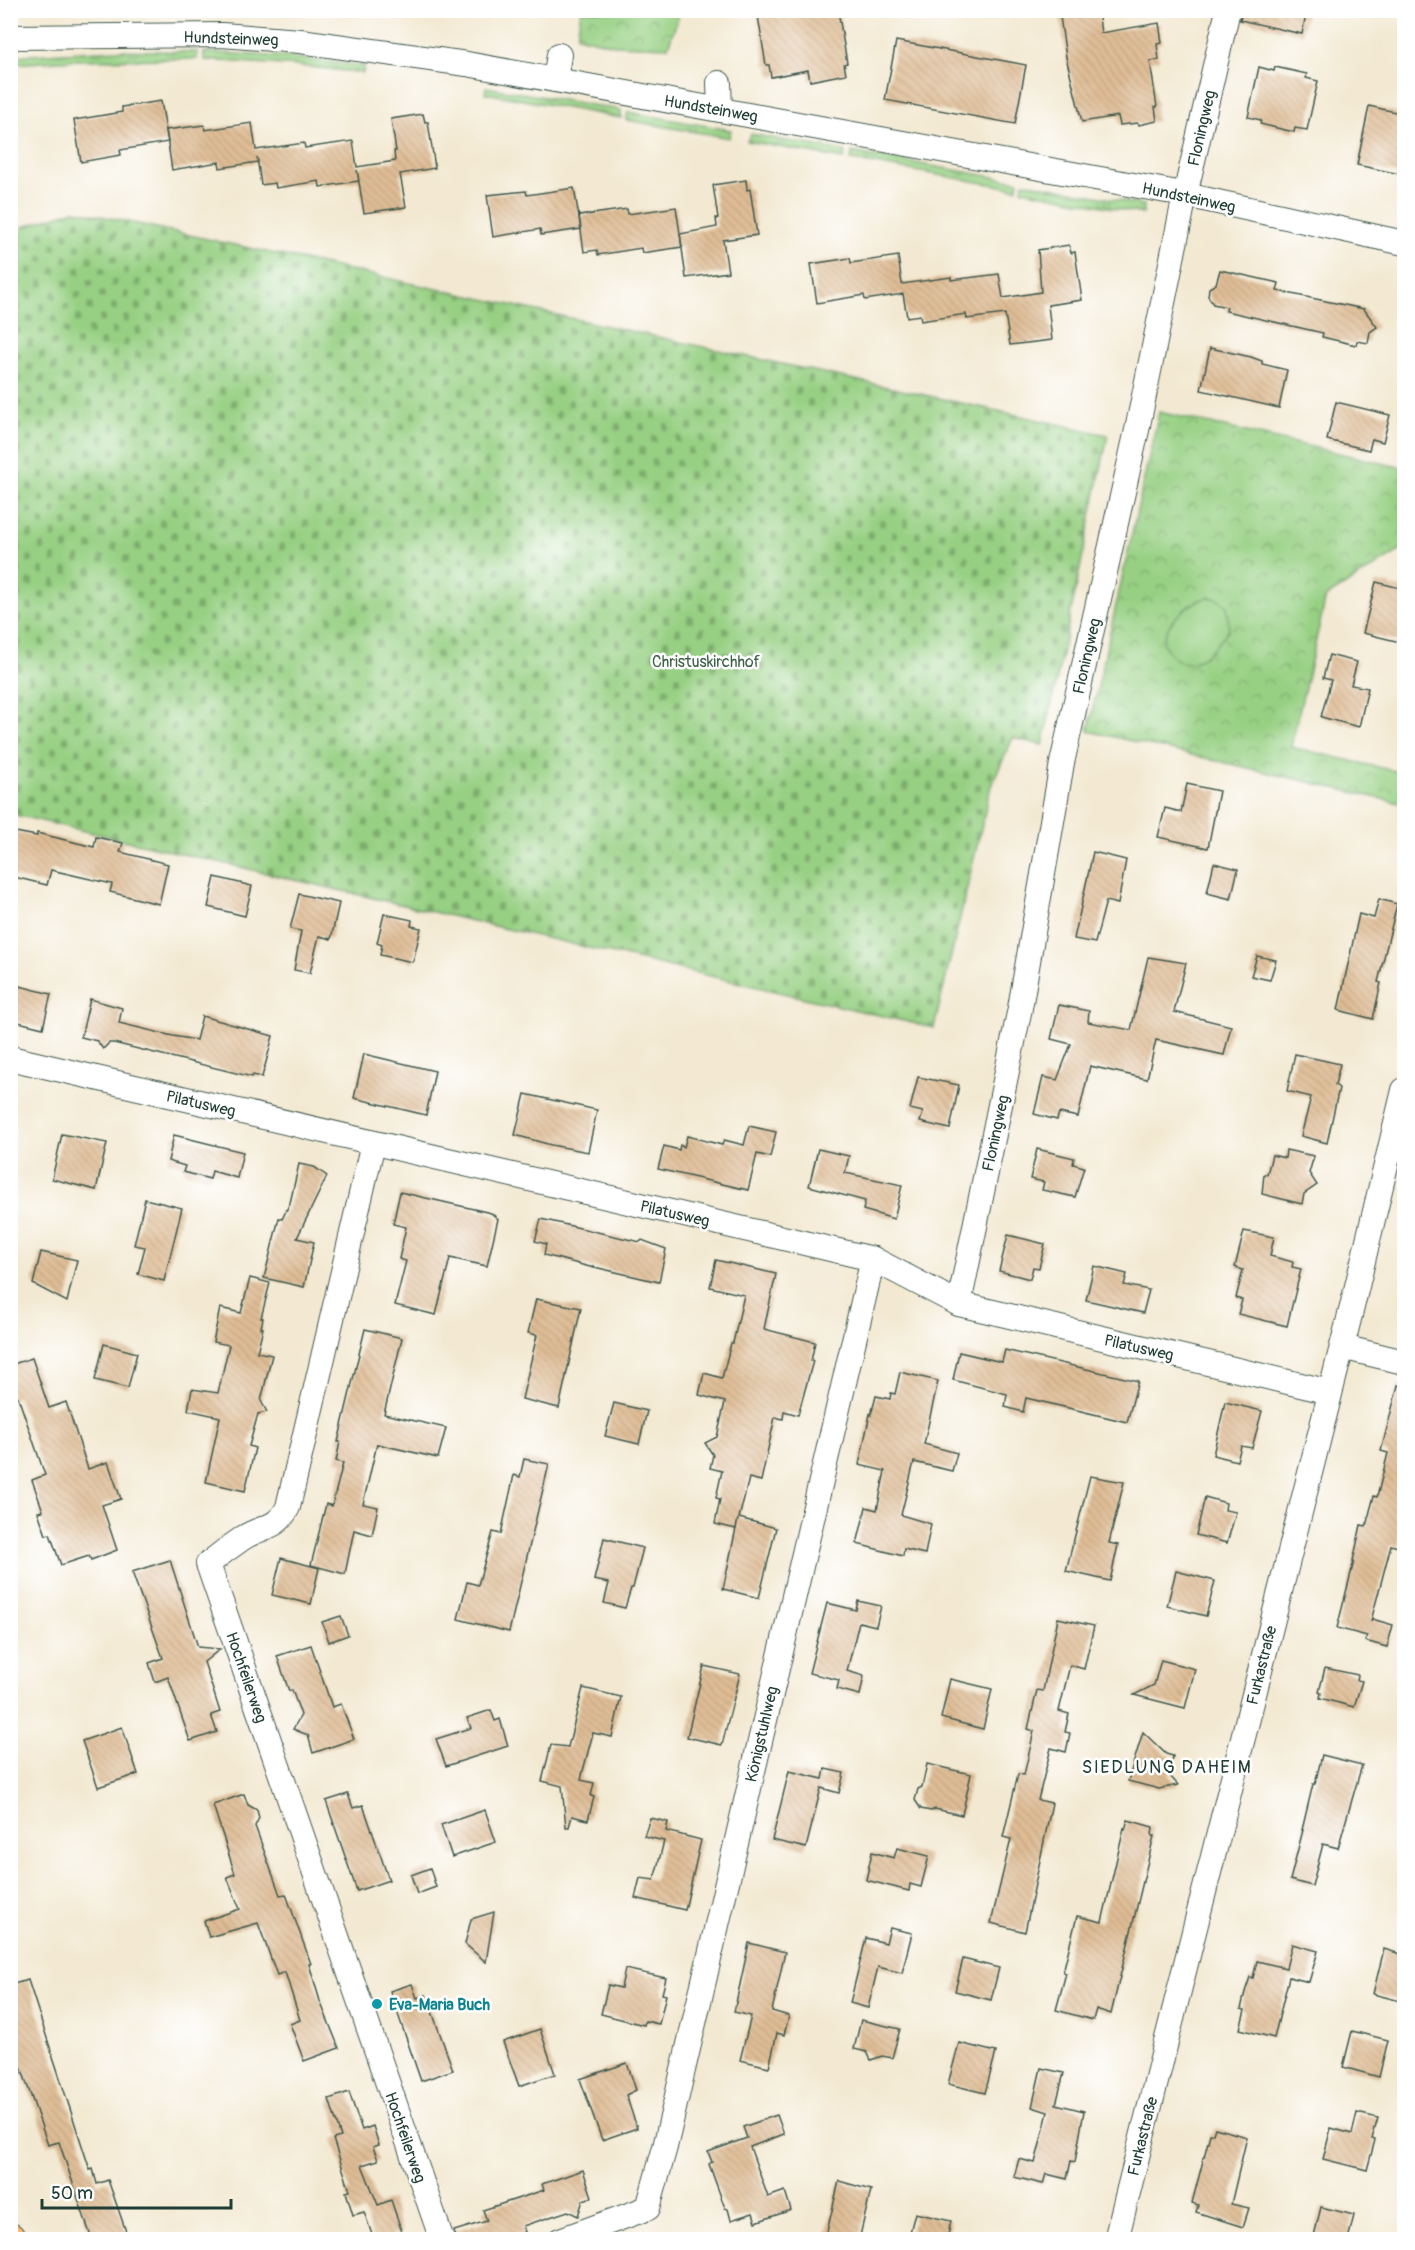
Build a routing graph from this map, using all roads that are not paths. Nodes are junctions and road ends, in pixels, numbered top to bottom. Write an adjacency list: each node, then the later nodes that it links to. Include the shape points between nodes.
1 (1228, 10): 7 (street, Floningweg)
2 (10, 37): 4 (street, Hundsteinweg, via 222,35 300,41)
3 (559, 55): 4 (street)
4 (555, 80): 6 (street, Hundsteinweg)
5 (719, 83): 6 (street)
6 (720, 110): 7 (street, Hundsteinweg)
7 (1185, 195): 8 (street, Hundsteinweg); 13 (street, Floningweg, via 1062,764 1020,1008)
8 (1404, 243)
9 (10, 1058): 11 (street, Pilatusweg)
10 (1404, 1090): 14 (street, Furkastraße)
11 (373, 1143): 12 (street, Pilatusweg); 17 (street, Hochfeilerweg, via 288,1507 273,1526 245,1537 208,1564)
12 (873, 1259): 13 (street, Pilatusweg); 18 (street, Königstuhlweg, via 648,2208)
13 (959, 1304): 16 (street, Pilatusweg)
14 (1342, 1347): 15 (street); 16 (street, Furkastraße)
15 (1404, 1362)
16 (1330, 1392): 19 (street, Furkastraße)
17 (442, 2240)
18 (560, 2240)
19 (1116, 2240)

